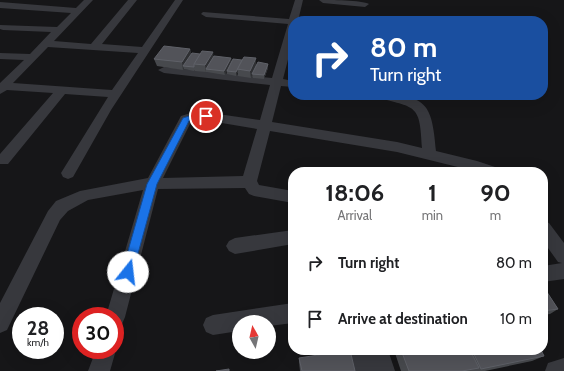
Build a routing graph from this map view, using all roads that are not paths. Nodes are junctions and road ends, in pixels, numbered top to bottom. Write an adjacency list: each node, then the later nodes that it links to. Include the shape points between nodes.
1 (89, 0): 9 (street)
2 (133, 0): 16 (street)
3 (173, 0): 4 (street)
4 (178, 0): 17 (street)
5 (299, 0): 11 (street)
6 (323, 0): 7 (street)
7 (366, 4)
8 (0, 5): 9 (street)
9 (79, 11): 14 (street)
10 (206, 14): 12 (street)
11 (295, 16)
12 (288, 22)
13 (3, 27): 14 (street)
14 (60, 30): 15 (street)
15 (46, 44): 16 (street); 20 (street)
16 (94, 47): 17 (street)
17 (144, 50): 26 (street)
18 (288, 51): 22 (street)
19 (0, 56): 20 (street)
20 (34, 57): 24 (street)
21 (164, 70): 22 (street)
22 (276, 82): 23 (street); 28 (street)
23 (288, 83)
24 (2, 88): 25 (street)
25 (62, 90): 26 (street); 30 (street)
26 (116, 94): 32 (street)
27 (407, 100): 29 (street, via 423,110)
28 (264, 126): 29 (street); 33 (street); 34 (street, via 192,116 186,120)
29 (429, 153): 31 (street)
30 (3, 160)
31 (480, 167)
32 (68, 173)
33 (249, 182): 34 (street); 35 (street, via 254,190)
34 (152, 184): 42 (street); 44 (street, via 85,195 62,206 54,216)
35 (288, 196)
36 (548, 235): 39 (street)
37 (288, 238): 38 (street)
38 (235, 246)
39 (564, 256)
40 (564, 271): 41 (street)
41 (548, 273)
42 (118, 307)
43 (288, 314): 45 (street)
44 (0, 323)
45 (213, 325)
46 (360, 355): 51 (street)
47 (379, 355): 52 (street)
48 (103, 359): 50 (street)
49 (564, 369): 53 (street)
50 (99, 371)
51 (365, 371)
52 (384, 371)
53 (556, 371)

